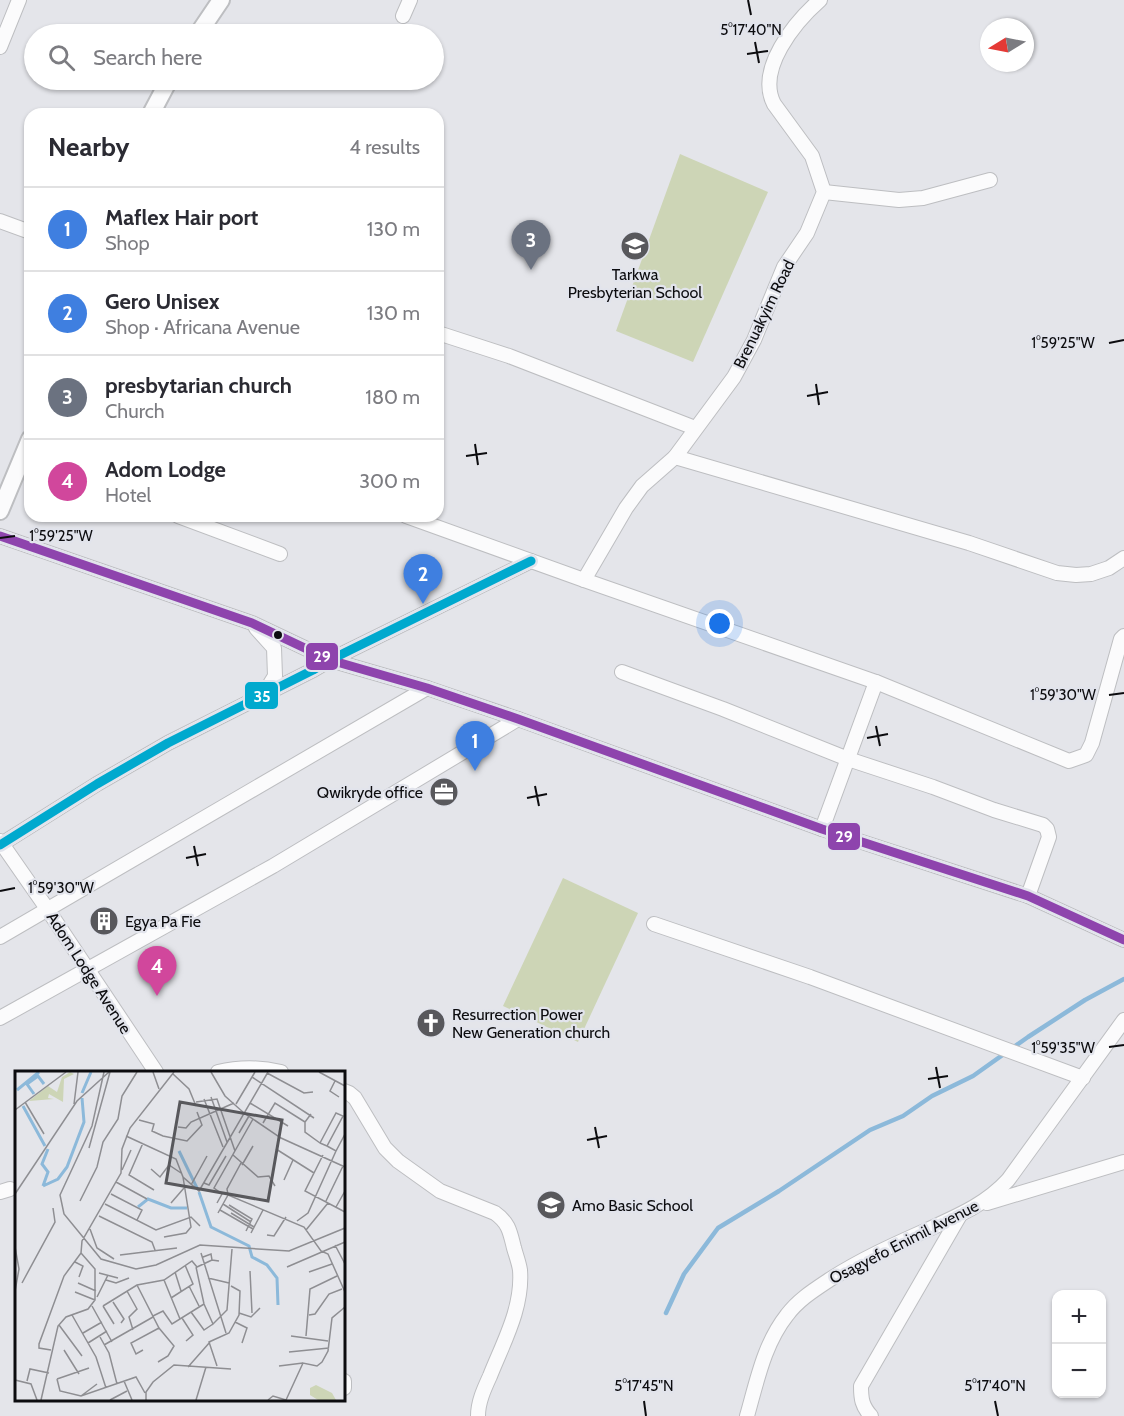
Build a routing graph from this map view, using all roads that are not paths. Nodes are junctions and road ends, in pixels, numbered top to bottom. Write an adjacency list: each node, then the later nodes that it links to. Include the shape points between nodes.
1 (19, 0): 7 (street)
2 (221, 0): 6 (street)
3 (410, 0): 5 (street)
4 (820, 0): 11 (street, via 783,43 769,84 774,104 812,156)
5 (404, 16)
6 (205, 24)
7 (0, 47)
8 (164, 90): 9 (street)
9 (154, 108)
10 (990, 180): 11 (street, via 923,198 899,200)
11 (824, 192): 15 (street, Brenuakyim Road, via 807,233 784,267 743,361)
12 (0, 221): 13 (street)
13 (24, 230)
14 (444, 335): 15 (street)
15 (695, 428): 16 (street, Brenuakyim Road)
16 (675, 457): 23 (street, via 969,543 1057,573 1091,574); 25 (street, Brenuakyim Road, via 642,486 626,507)
17 (24, 464): 18 (street)
18 (0, 511)
19 (194, 522): 22 (street)
20 (423, 522): 24 (street)
21 (0, 536): 26 (street)
22 (280, 554)
23 (1124, 558)
24 (531, 561): 25 (street); 28 (street)
25 (584, 580): 30 (street)
26 (252, 623): 28 (street); 32 (street, via 274,648 275,676)
27 (1124, 636): 30 (street, via 1092,743 1086,755 1069,761)
28 (330, 660): 31 (street); 32 (street)
29 (622, 672): 34 (street)
30 (876, 682): 34 (street)
31 (427, 688): 33 (street); 38 (street)
32 (264, 694): 36 (street, via 168,743)
33 (518, 719): 35 (street); 42 (street, via 273,866)
34 (848, 759): 35 (street); 37 (street, via 1043,825 1049,837)
35 (822, 829): 37 (street)
36 (1, 843): 38 (street, Adom Lodge Avenue)
37 (1028, 896): 41 (street)
38 (48, 909): 40 (street); 42 (street, Adom Lodge Avenue)
39 (654, 924): 48 (street)
40 (0, 936)
41 (1124, 940)
42 (87, 970): 43 (street); 45 (street, Adom Lodge Avenue)
43 (0, 1018)
44 (1122, 1027): 48 (street, Osagyefo Enimil Avenue)
45 (155, 1071)
46 (223, 1071): 47 (street)
47 (274, 1071)
48 (1083, 1078): 51 (street, Osagyefo Enimil Avenue, via 1008,1180)
49 (345, 1091): 53 (street, via 355,1098 385,1148 398,1161 440,1191 495,1213 508,1225 520,1267 518,1298)
50 (1124, 1162): 51 (street)
51 (976, 1206): 52 (street, Osagyefo Enimil Avenue)
52 (960, 1215): 54 (street, Osagyefo Enimil Avenue, via 871,1255 808,1293 787,1314 772,1340); 55 (street, via 861,1386 865,1409)
53 (478, 1416)
54 (747, 1416)
55 (871, 1416)

